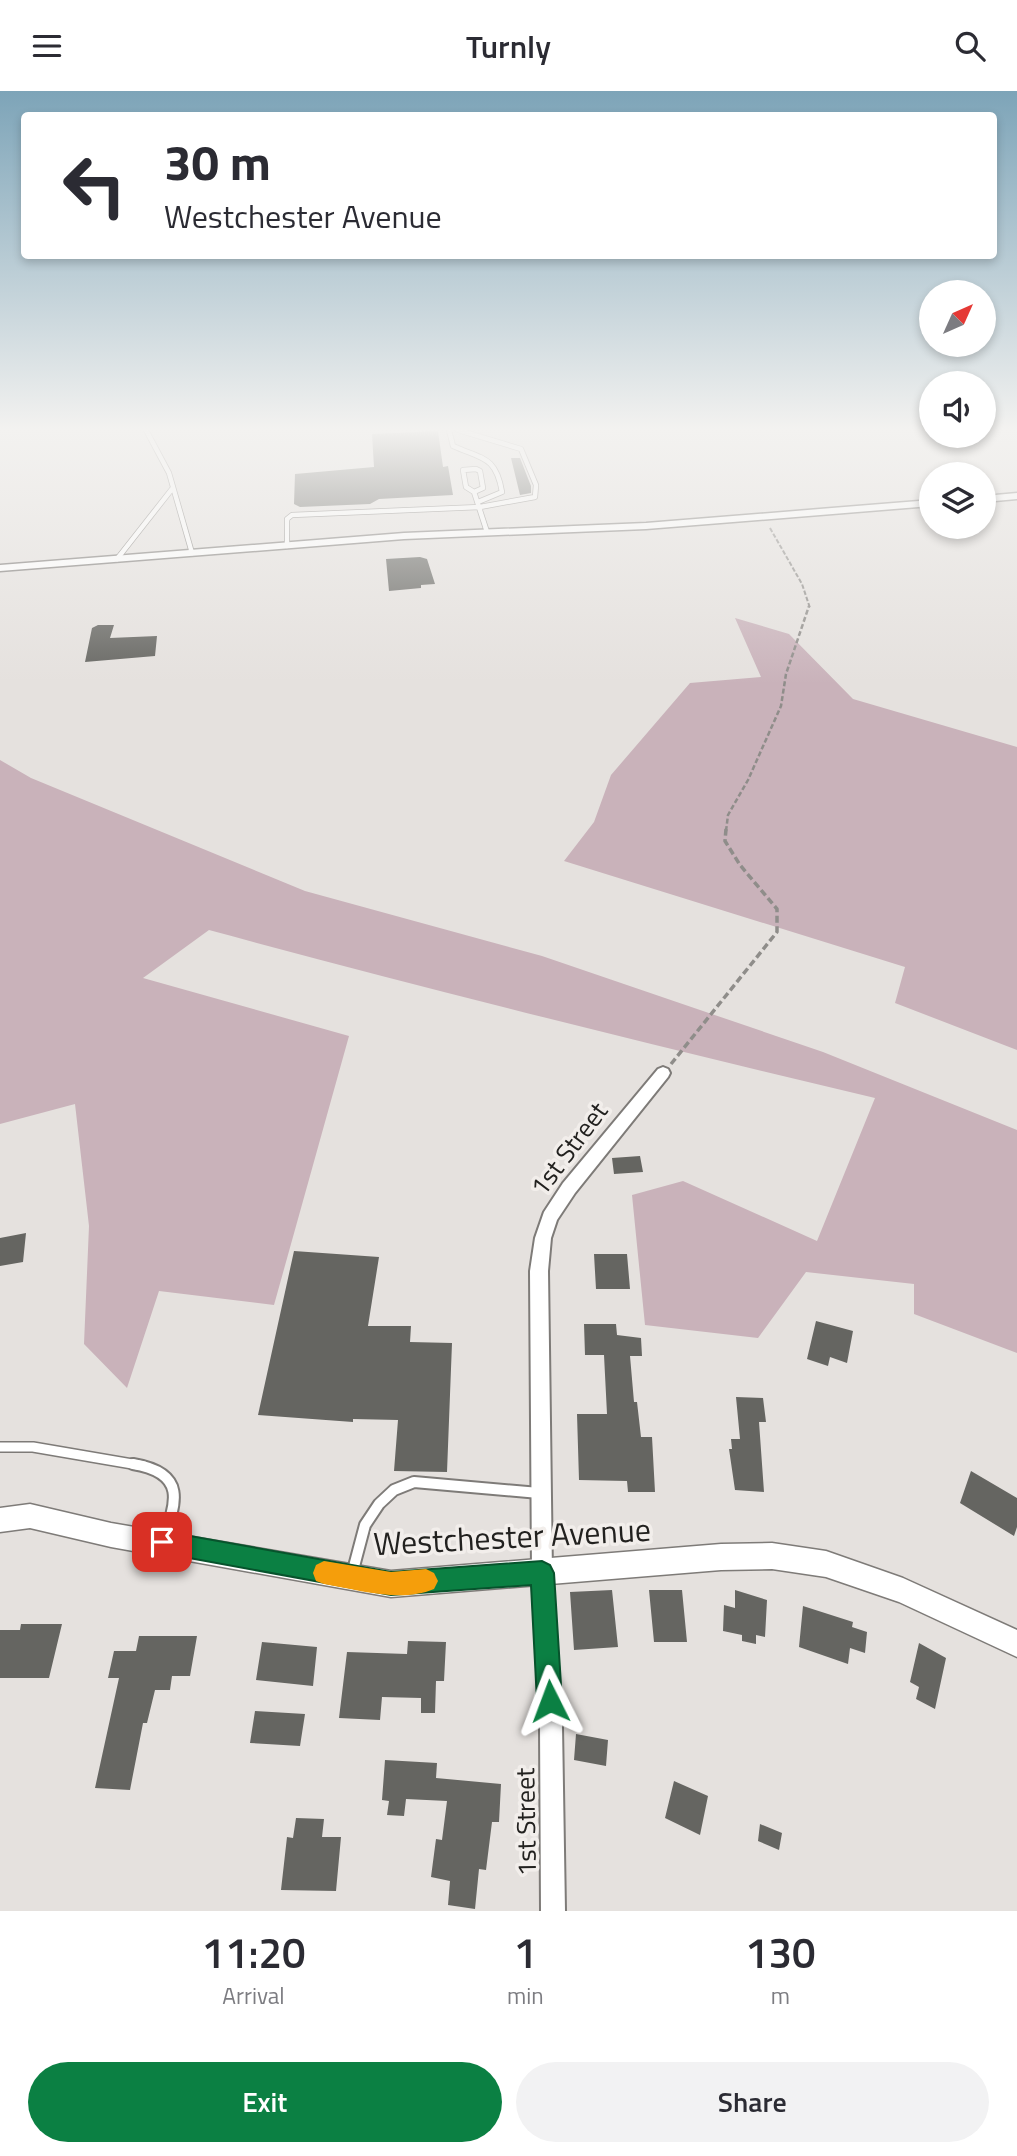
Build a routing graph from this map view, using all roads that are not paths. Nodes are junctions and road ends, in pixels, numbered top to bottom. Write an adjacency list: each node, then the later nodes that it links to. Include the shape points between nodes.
1 (152, 515): 9 (lane)
2 (180, 515): 8 (lane)
3 (293, 515): 7 (lane, via 287,519)
4 (482, 515): 6 (lane)
5 (788, 515): 6 (street)
6 (487, 532): 7 (street)
7 (287, 546): 8 (street)
8 (192, 553): 9 (street)
9 (117, 559): 10 (street)
10 (0, 568)
11 (663, 1073): 13 (street, 1st Street, via 569,1188 543,1238 539,1271)
12 (0, 1447): 15 (lane, via 33,1447 150,1467 165,1474 176,1501)
13 (541, 1493): 16 (street, 1st Street); 17 (lane, via 414,1482 394,1490 365,1525)
14 (0, 1520): 15 (street, Westchester Avenue, via 30,1516)
15 (162, 1542): 17 (street, Westchester Avenue)
16 (542, 1573): 17 (street, Westchester Avenue, via 391,1584); 18 (street, Westchester Avenue, via 721,1557 799,1560 825,1564 904,1591); 19 (street, 1st Street, via 551,1726)
17 (351, 1578)
18 (1017, 1644)
19 (553, 1911)

